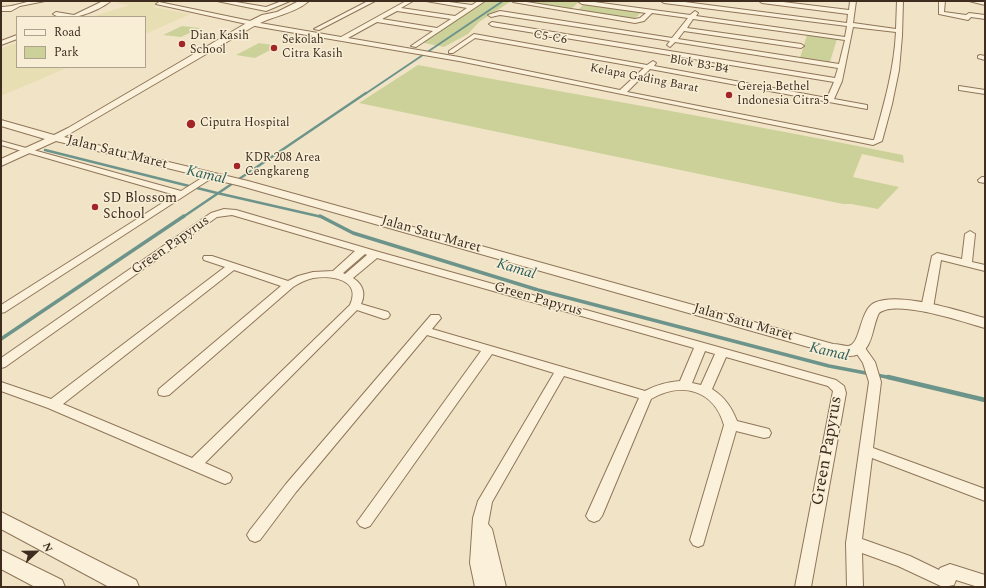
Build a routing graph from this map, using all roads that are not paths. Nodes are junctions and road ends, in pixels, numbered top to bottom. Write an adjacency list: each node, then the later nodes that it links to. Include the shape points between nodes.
1 (42, 1): 23 (street, via 12,9)
2 (108, 1): 32 (street)
3 (168, 1): 38 (street, via 160,5)
4 (220, 1): 5 (street, via 268,9)
5 (285, 1)
6 (305, 1): 29 (street)
7 (372, 1): 41 (street)
8 (410, 1): 24 (street)
9 (429, 1): 22 (street)
10 (482, 1): 22 (street)
11 (664, 1): 20 (street)
12 (762, 1): 27 (street)
13 (848, 1): 14 (street)
14 (853, 1): 27 (street)
15 (900, 1): 44 (street)
16 (942, 1): 35 (street, via 941,13)
17 (972, 1): 21 (street)
18 (516, 2): 25 (street)
19 (582, 2): 25 (street); 26 (street)
20 (702, 3): 34 (street); 40 (street)
21 (985, 3)
22 (472, 7): 33 (street)
23 (1, 9)
24 (396, 9): 33 (street); 36 (street)
25 (572, 10): 26 (street, via 639,21); 37 (street)
26 (650, 12): 34 (street)
27 (850, 12): 40 (street)
28 (56, 14): 31 (street)
29 (279, 14): 38 (street); 38 (street, via 265,17)
30 (491, 15): 37 (street, via 500,13)
31 (69, 16)
32 (77, 16)
33 (456, 18): 43 (street)
34 (692, 18): 42 (street); 45 (street)
35 (985, 18)
36 (376, 20): 43 (street); 46 (street)
37 (559, 22): 49 (street); 51 (street)
38 (260, 23): 41 (street, Kelapa Gading Barat); 48 (street); 65 (street); 69 (street)
39 (492, 24): 49 (street)
40 (850, 25): 44 (street); 50 (street)
41 (317, 29): 46 (street, Kelapa Gading Barat)
42 (682, 29): 51 (street); 53 (street)
43 (439, 30): 54 (street)
44 (899, 32): 63 (street, via 888,112 876,142 865,142)
45 (805, 34): 50 (street); 53 (street)
46 (349, 35): 48 (street); 54 (street, Kelapa Gading Barat)
47 (16, 37): 52 (street)
48 (342, 39): 54 (street)
49 (538, 39): 55 (street, C5-C6, via 473,36); 57 (street); 60 (street, C5-C6)
50 (848, 39): 59 (street)
51 (674, 41): 57 (street); 58 (street)
52 (1, 42)
53 (800, 46): 58 (street)
54 (413, 49): 56 (street); 56 (street, Kelapa Gading Barat, via 422,47)
55 (450, 52): 56 (street, Kelapa Gading Barat); 63 (street, Kelapa Gading Barat)
56 (434, 53): 63 (street)
57 (662, 53): 60 (street); 61 (street)
58 (796, 59): 59 (street)
59 (841, 66): 61 (street)
60 (649, 67): 63 (street); 66 (street, Blok B3-B4)
61 (838, 81): 66 (street)
62 (962, 88): 64 (street)
63 (625, 91)
64 (985, 92)
65 (132, 97): 69 (street); 71 (street, via 133,100 74,136)
66 (830, 100): 67 (street, Blok B3-B4)
67 (864, 107)
68 (1, 123): 69 (street, Jalan Satu Maret)
69 (57, 137): 71 (street, Jalan Satu Maret); 72 (street)
70 (1, 143): 72 (street)
71 (74, 143): 75 (street, Jalan Satu Maret)
72 (30, 151): 73 (street); 74 (street); 76 (street)
73 (1, 163)
74 (1, 168)
75 (208, 178): 76 (street); 95 (street, Jalan Satu Maret, via 244,183 833,349 851,351)
76 (186, 192): 89 (street)
77 (970, 234): 81 (street)
78 (362, 251): 79 (street, Green Papyrus); 84 (street); 98 (street, Green Papyrus, via 232,212 214,215)
79 (375, 254): 85 (street); 94 (street, Green Papyrus)
80 (208, 258): 82 (street)
81 (967, 263): 83 (street); 88 (street, via 938,255)
82 (233, 266): 86 (street); 105 (street)
83 (985, 268)
84 (335, 275): 85 (street); 86 (street, via 310,276)
85 (346, 278): 87 (street, via 359,292 359,300)
86 (289, 285): 103 (street)
87 (355, 306): 90 (street); 109 (street)
88 (927, 308): 92 (street); 95 (street, via 887,303 877,307 870,317)
89 (1, 310)
90 (384, 314)
91 (435, 318): 93 (street)
92 (985, 323)
93 (424, 330): 96 (street); 116 (street, via 291,488)
94 (701, 345): 97 (street, Green Papyrus); 100 (street)
95 (859, 348): 108 (street, via 869,362 876,382)
96 (489, 349): 99 (street); 115 (street)
97 (722, 351): 102 (street); 125 (street, Green Papyrus, via 825,380 840,391)
98 (1, 364)
99 (560, 371): 104 (street); 113 (street, via 486,501)
100 (685, 385): 102 (street); 104 (street, via 663,387)
101 (1, 386): 105 (street)
102 (705, 391): 106 (street, via 724,406 730,415)
103 (164, 392)
104 (646, 396): 112 (street)
105 (53, 405): 109 (street)
106 (732, 425): 107 (street); 117 (street)
107 (764, 434)
108 (865, 450): 111 (street); 118 (street)
109 (194, 465): 110 (street)
110 (225, 478)
111 (985, 495)
112 (594, 516)
113 (481, 518): 123 (street, via 478,563); 124 (street)
114 (1, 520): 122 (street)
115 (366, 522)
116 (255, 535)
117 (698, 540)
118 (854, 543): 120 (street, via 904,561 946,581 946,573 950,571); 126 (street)
119 (1, 559): 121 (street)
120 (985, 582)
121 (55, 587)
122 (129, 587)
123 (483, 587)
124 (498, 587)
125 (803, 587)
126 (855, 587)

